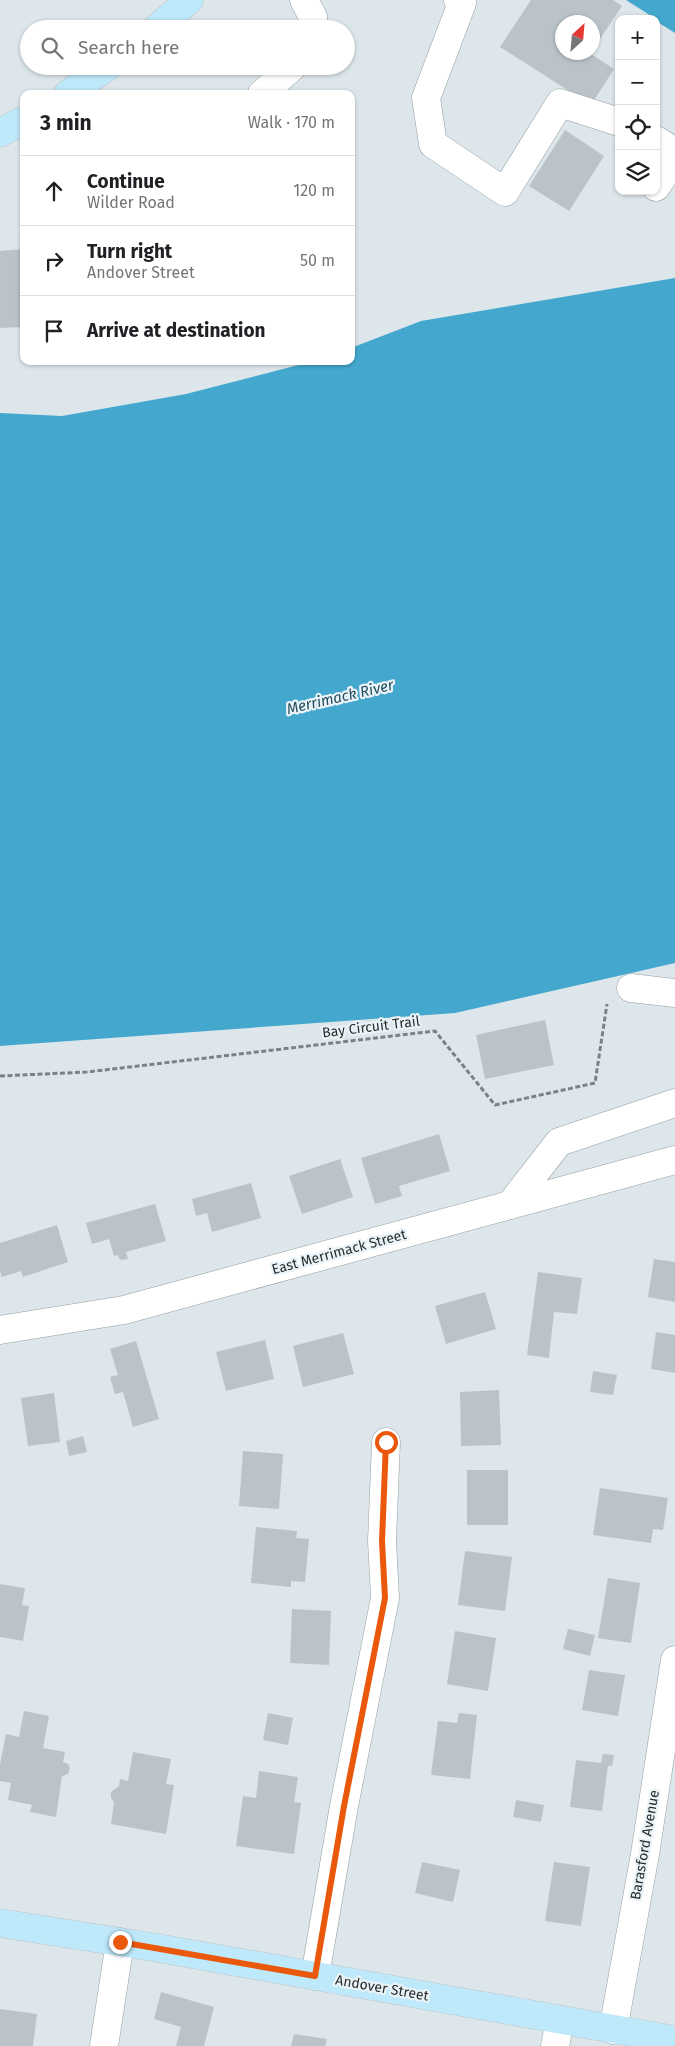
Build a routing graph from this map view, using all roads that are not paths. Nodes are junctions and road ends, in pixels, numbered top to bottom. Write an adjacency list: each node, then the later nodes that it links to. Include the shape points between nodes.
1 (189, 0): 4 (main road)
2 (304, 0): 5 (street)
3 (458, 0): 10 (street, via 462,3 426,98 433,144 505,192 560,103)
4 (166, 20)
5 (313, 20)
6 (95, 75): 8 (main road)
7 (283, 75): 9 (street)
8 (74, 90)
9 (266, 90)
10 (615, 121)
11 (20, 122): 12 (main road)
12 (0, 133)
13 (660, 143): 14 (street)
14 (675, 152)
15 (675, 159): 16 (street)
16 (660, 181)
17 (631, 988): 18 (street)
18 (675, 993)
19 (675, 1103): 21 (street, via 558,1142)
20 (675, 1160): 21 (street, East Merrimack Street)
21 (510, 1205): 22 (street, East Merrimack Street, via 124,1310)
22 (0, 1330)
23 (386, 1442): 27 (street, via 382,1541 385,1598)
24 (675, 1660): 28 (street, Barasford Avenue)
25 (0, 1923): 26 (main road, Andover Street)
26 (120, 1942): 27 (main road, Andover Street); 31 (street)
27 (315, 1976): 29 (main road, Andover Street)
28 (613, 2030): 29 (main road, Andover Street); 30 (main road, Andover Street)
29 (557, 2033)
30 (675, 2040)
31 (104, 2046)

